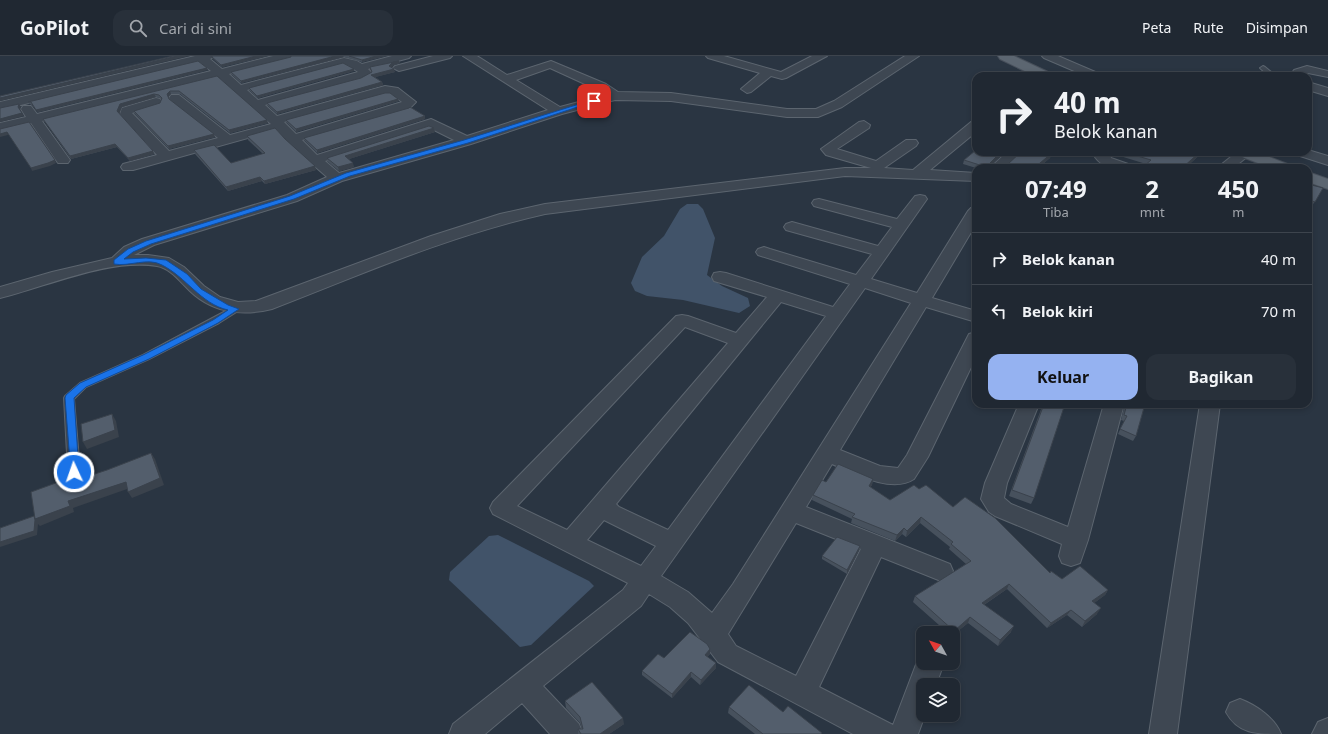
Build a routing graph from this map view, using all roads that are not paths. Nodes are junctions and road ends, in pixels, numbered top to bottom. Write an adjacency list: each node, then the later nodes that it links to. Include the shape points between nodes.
1 (288, 56): 23 (street)
2 (405, 56): 13 (street)
3 (446, 56): 14 (street)
4 (469, 56): 22 (street, via 500,69)
5 (712, 56): 12 (street)
6 (760, 56): 12 (street)
7 (821, 56): 16 (street, via 782,76)
8 (913, 56): 28 (street, via 838,104 818,113 787,113 671,97)
9 (1004, 56): 17 (main road)
10 (1048, 56): 18 (street)
11 (205, 57): 23 (street); 30 (street)
12 (742, 65): 16 (street)
13 (360, 68): 23 (street, via 344,61); 31 (street, via 366,73)
14 (399, 68)
15 (1263, 68): 19 (lane)
16 (769, 72): 25 (street)
17 (1037, 72)
18 (1086, 72)
19 (1268, 72)
20 (1298, 72): 21 (street, via 1307,69)
21 (1328, 74)
22 (506, 79): 28 (street, via 551,64 602,87); 33 (street)
23 (227, 83): 31 (street); 34 (street)
24 (1312, 87): 26 (street)
25 (747, 89)
26 (1328, 92)
27 (189, 94): 29 (street)
28 (615, 96): 33 (street)
29 (175, 98): 39 (street); 44 (street, via 126,111)
30 (21, 101): 32 (street); 34 (street)
31 (256, 104): 35 (street)
32 (0, 106)
33 (558, 112): 41 (street)
34 (34, 118): 37 (street); 49 (street)
35 (276, 123): 39 (street); 40 (street); 40 (street, via 385,90 394,91 410,102 406,106)
36 (864, 125): 56 (street, via 828,149)
37 (0, 127)
38 (972, 129): 59 (street)
39 (227, 139): 44 (street)
40 (292, 139): 50 (street)
41 (466, 141): 50 (street, via 431,122); 61 (street)
42 (911, 143): 56 (street)
43 (1312, 155): 51 (street)
44 (166, 156): 57 (street)
45 (1010, 156): 52 (street)
46 (1102, 156): 53 (street, via 1106,161)
47 (1240, 156): 54 (street)
48 (1250, 156): 55 (main road)
49 (63, 160)
50 (315, 160): 61 (street)
51 (1328, 161)
52 (1002, 164)
53 (1115, 164)
54 (1229, 164)
55 (1268, 164)
56 (878, 166): 58 (street)
57 (128, 167)
58 (897, 173): 59 (street); 77 (street, via 851,172 817,175 545,209 500,219 437,239 266,305)
59 (918, 174): 60 (street)
60 (972, 177)
61 (337, 178): 71 (street, via 292,198 148,242 130,250)
62 (1312, 178): 63 (main road)
63 (1328, 184)
64 (920, 199): 67 (street)
65 (819, 203): 67 (street)
66 (972, 217): 76 (street)
67 (901, 225): 70 (street)
68 (792, 227): 70 (street)
69 (764, 252): 73 (street)
70 (882, 252): 73 (street)
71 (116, 262): 74 (street); 77 (street, via 163,262 184,275 198,291 226,307)
72 (720, 277): 75 (street)
73 (860, 281): 76 (street); 78 (street)
74 (0, 293)
75 (778, 296): 78 (street); 80 (street)
76 (921, 300): 79 (street); 85 (street)
77 (235, 309): 86 (lane, via 216,322 83,385 69,398)
78 (837, 314): 90 (street)
79 (972, 316)
80 (740, 341): 87 (street); 89 (street, via 682,320 501,508)
81 (972, 346): 85 (street, via 906,474 885,476)
82 (1027, 408): 83 (street, via 996,483 992,499 1003,510 1073,548)
83 (1113, 408)
84 (1209, 408): 103 (street)
85 (827, 453): 88 (street)
86 (74, 472)
87 (603, 504): 89 (street); 90 (street, via 611,513)
88 (791, 511): 91 (street); 94 (street)
89 (571, 543): 93 (street)
90 (672, 543): 93 (street)
91 (875, 545): 92 (street); 97 (street)
92 (941, 571)
93 (646, 580): 94 (street, via 684,602); 96 (street, via 632,598)
94 (713, 634): 97 (street, via 727,654)
95 (927, 670): 102 (street)
96 (524, 685): 99 (street); 100 (street)
97 (802, 693): 101 (street)
98 (1240, 712): 104 (street)
99 (463, 734)
100 (569, 734)
101 (882, 734)
102 (904, 734)
103 (1163, 734)
104 (1267, 734)

